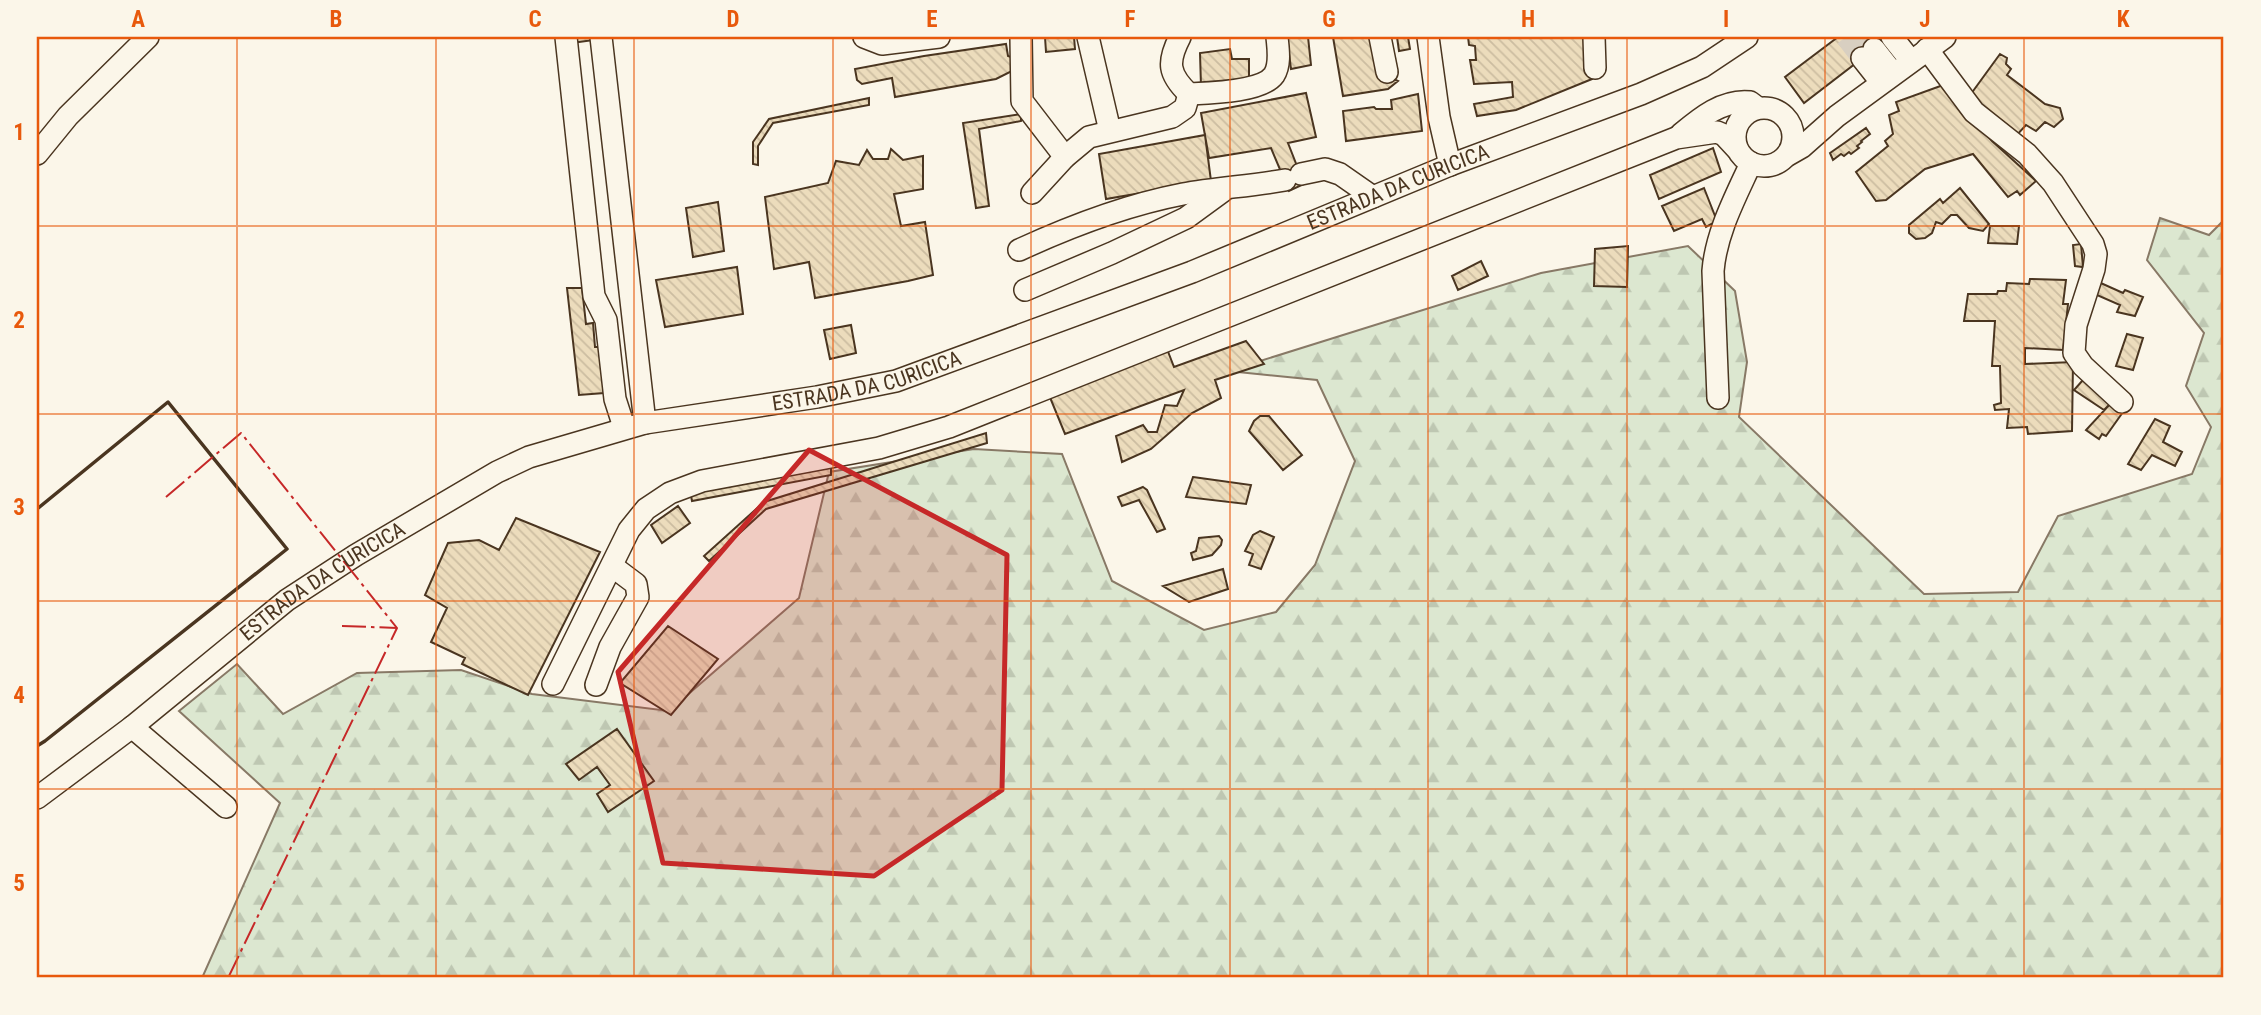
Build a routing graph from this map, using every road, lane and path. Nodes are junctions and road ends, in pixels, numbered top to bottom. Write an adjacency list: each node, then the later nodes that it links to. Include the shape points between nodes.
1 (148, 37): 26 (street, via 68,116)
2 (566, 37): 38 (street, via 594,296 606,320 615,399)
3 (601, 37): 38 (street)
4 (864, 37): 5 (street, via 882,44)
5 (939, 37)
6 (1021, 37): 29 (street, via 1022,101)
7 (1087, 37): 24 (street)
8 (1180, 37): 20 (street, via 1171,61 1173,76)
9 (1277, 37): 20 (street, via 1277,67 1266,82)
10 (1380, 37): 19 (street)
11 (1428, 37): 30 (street)
12 (1594, 37): 18 (street)
13 (1747, 37): 30 (street, ESTRADA DA CURICICA, via 1702,67 1641,94)
14 (1892, 37): 17 (street)
15 (1945, 37): 17 (street)
16 (1868, 54): 17 (street)
17 (1903, 66): 22 (street); 37 (street, via 1974,112 2027,154 2088,234 2096,254 2076,325 2074,353)
18 (1595, 68)
19 (1387, 72)
20 (1189, 94): 24 (street, via 1185,108 1172,117)
21 (1758, 108): 23 (street); 25 (street, via 1741,101 1717,109); 28 (street, via 1748,112 1736,128 1734,139)
22 (1836, 116): 23 (street, via 1802,122); 27 (street)
23 (1786, 117): 27 (street, via 1794,136)
24 (1110, 131): 29 (street, via 1089,137)
25 (1676, 138): 28 (street, via 1717,132); 39 (street, via 948,427 879,448 702,481 670,493 646,509 629,530)
26 (37, 154)
27 (1788, 155): 28 (street, via 1771,166 1760,166)
28 (1744, 156): 36 (street, via 1714,251)
29 (1065, 157): 32 (street)
30 (1450, 165): 33 (street, ESTRADA DA CURICICA)
31 (1225, 189): 33 (street, via 1325,169); 34 (street, via 1147,202); 35 (street, via 1186,218)
32 (1032, 193)
33 (1373, 197): 38 (street, ESTRADA DA CURICICA, via 1192,272 896,381)
34 (1019, 250)
35 (1025, 290)
36 (1718, 398)
37 (2122, 402)
38 (635, 425): 42 (street, ESTRADA DA CURICICA, via 529,457 356,555 287,600)
39 (611, 566): 40 (street); 41 (street, via 636,584 638,597 610,647)
40 (553, 684)
41 (596, 685)
42 (132, 727): 43 (street, ESTRADA DA CURICICA); 44 (street)
43 (37, 798)
44 (226, 807)

